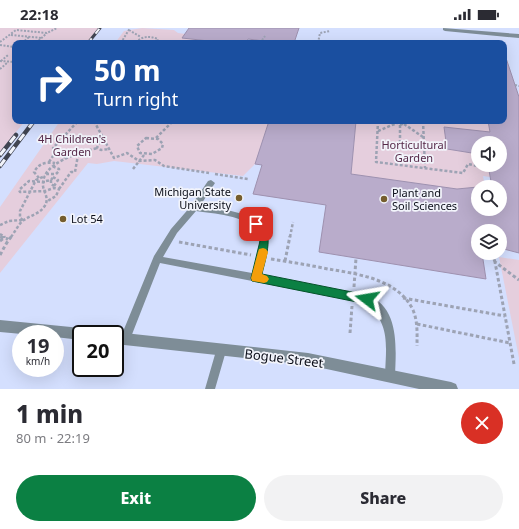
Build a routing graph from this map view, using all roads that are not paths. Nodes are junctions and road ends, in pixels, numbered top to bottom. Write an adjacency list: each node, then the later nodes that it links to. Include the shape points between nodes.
1 (445, 29): 2 (lane)
2 (519, 36)
3 (211, 183): 4 (lane)
4 (194, 208): 5 (lane, via 174,231); 6 (lane, via 251,220 261,229 264,247)
5 (157, 259): 6 (lane); 8 (lane)
6 (256, 278): 12 (lane, via 360,297 374,304 383,312 389,323)
7 (0, 326): 9 (street)
8 (124, 329)
9 (72, 333)
10 (124, 339): 11 (street, Bogue Street)
11 (221, 351): 12 (street, Bogue Street, via 308,359); 13 (lane)
12 (390, 376): 14 (street, Bogue Street)
13 (210, 389)
14 (450, 389)

